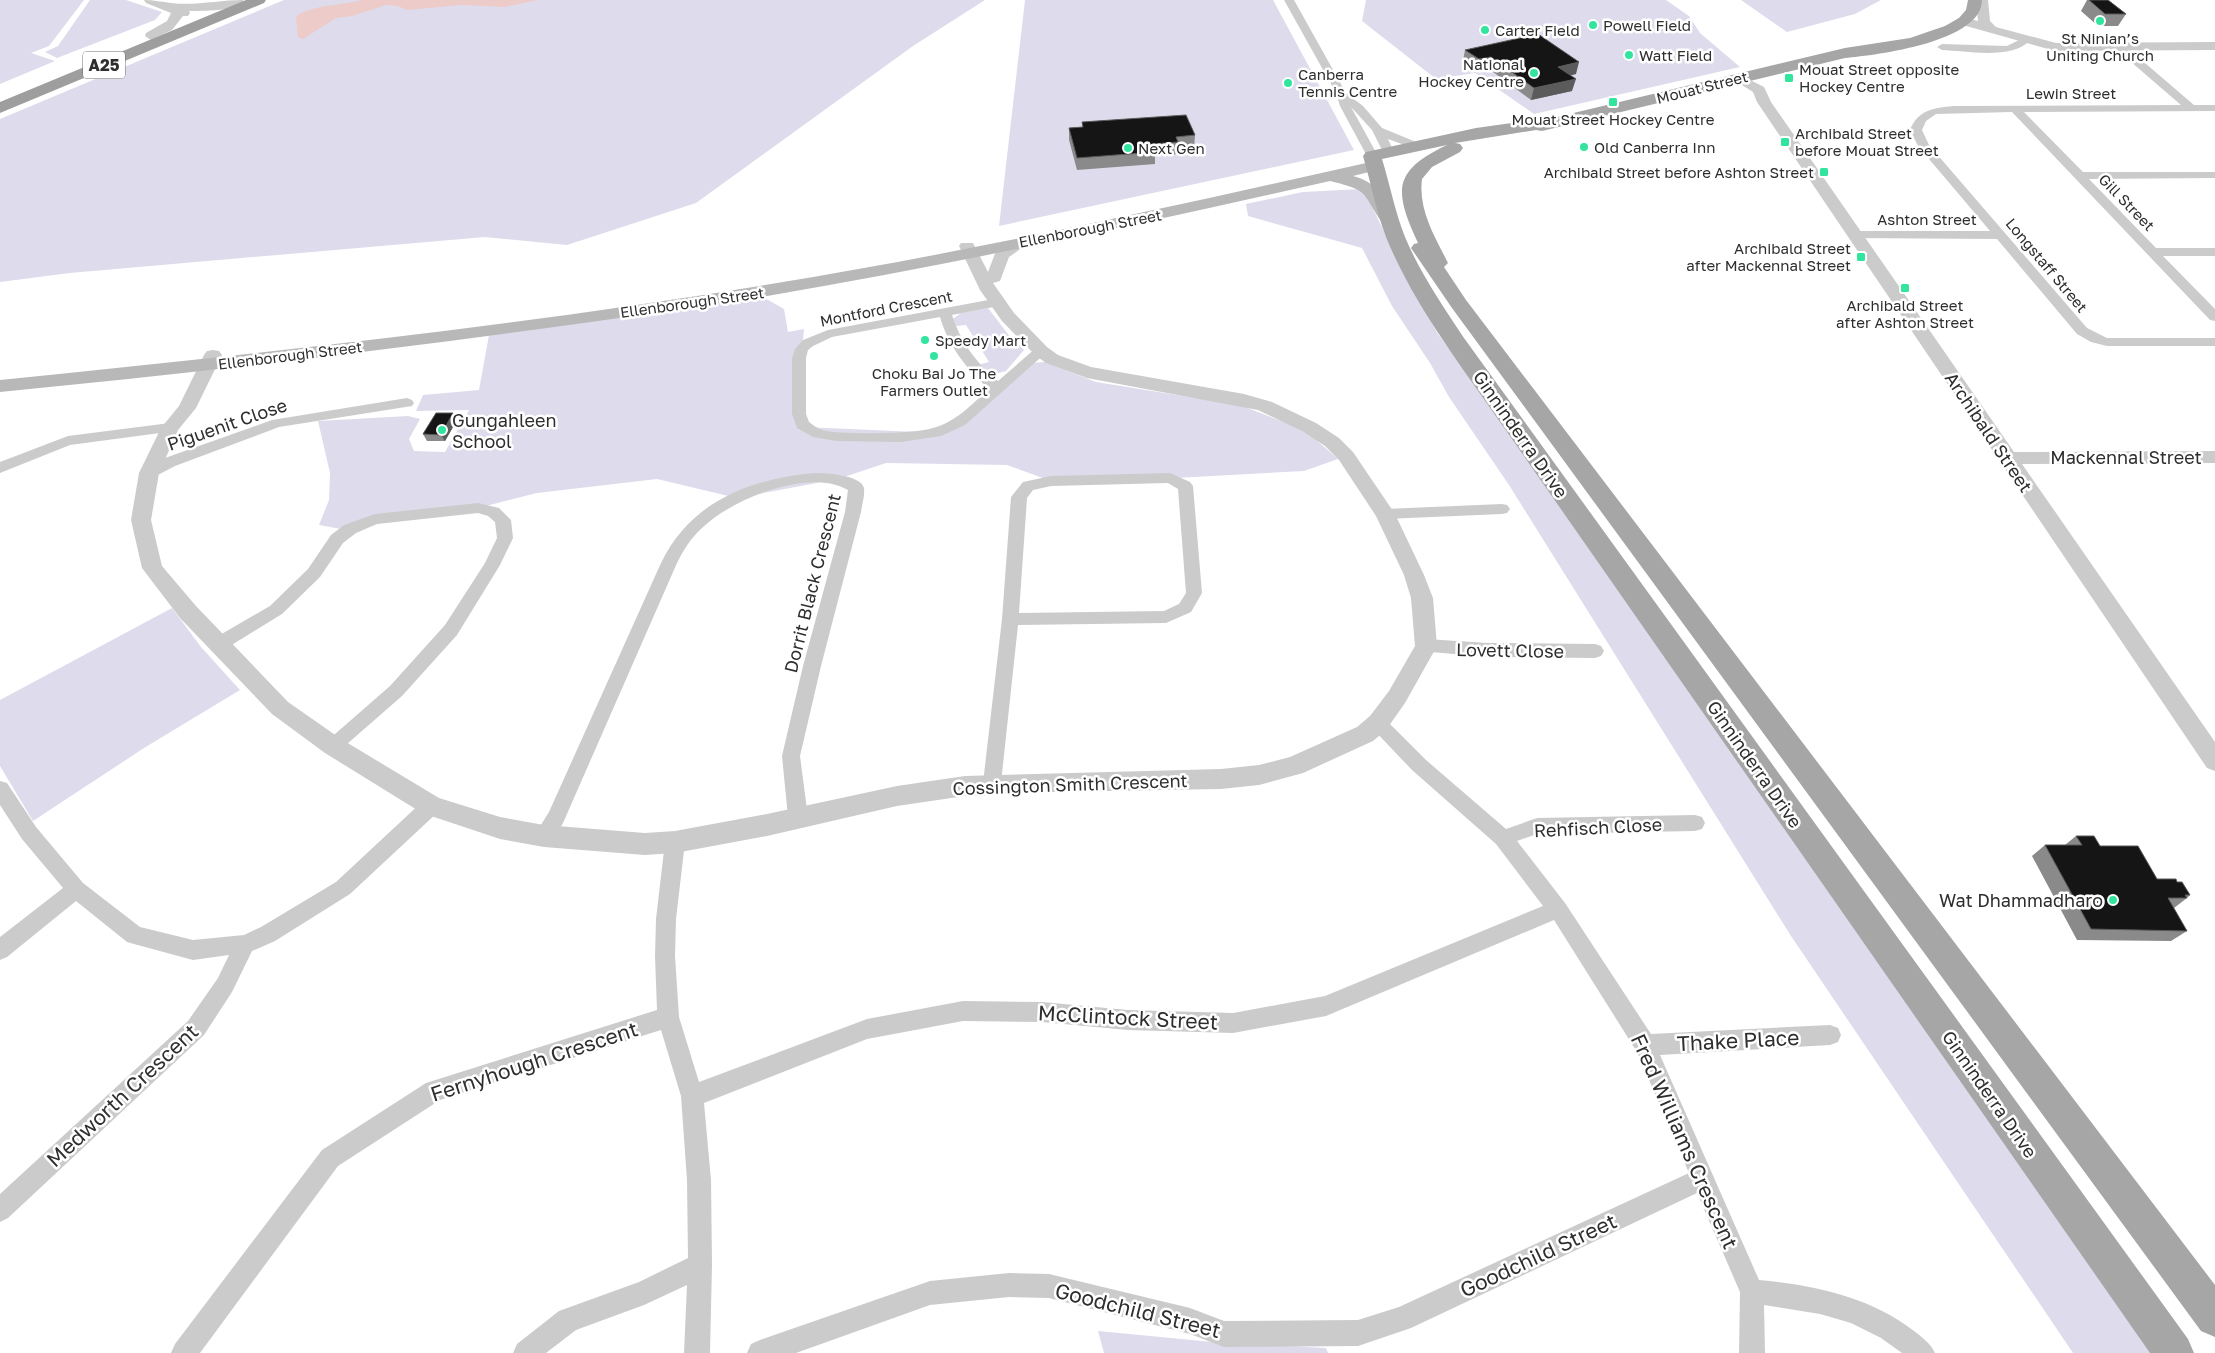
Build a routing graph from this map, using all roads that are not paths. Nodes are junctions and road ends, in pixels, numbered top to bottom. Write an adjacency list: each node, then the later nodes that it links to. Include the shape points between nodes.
1 (150, 0): 7 (street)
2 (259, 0): 8 (highway, A25)
3 (1289, 0): 17 (street)
4 (1975, 0): 9 (main road, via 1974,12)
5 (1982, 0): 10 (street, via 1984,22)
6 (240, 1): 7 (street, via 206,7); 8 (highway, A25)
7 (171, 7): 8 (street); 11 (street, via 177,12 175,20)
8 (206, 18): 11 (highway, A25); 19 (highway, A25)
9 (1951, 20): 10 (street); 12 (street, via 1972,31); 16 (main road, Mouat Street, via 1862,52 1845,52)
10 (1994, 31): 12 (street)
11 (151, 36): 18 (highway, A25)
12 (2019, 38): 14 (street, via 2018,46 2008,49); 15 (street, via 2054,47)
13 (2215, 46): 15 (street)
14 (1942, 47)
15 (2120, 47): 20 (street)
16 (1735, 79): 24 (main road, Mouat Street); 33 (street, Archibald Street, via 1764,102)
17 (1341, 93): 25 (street); 28 (street)
18 (0, 99)
19 (0, 108)
20 (2191, 108): 21 (street, Lewin Street); 22 (street, Lewin Street)
21 (2215, 108)
22 (2015, 109): 23 (street, Lewin Street, via 1953,109); 30 (street, Gill Street)
23 (1927, 113): 34 (street, Longstaff Street, via 1920,119 1916,130 1924,146)
24 (1559, 121): 26 (main road, Mouat Street); 27 (main road, Mouat Street)
25 (1379, 131): 26 (street); 28 (street)
26 (1417, 146): 28 (main road, Mouat Street)
27 (1454, 148): 28 (main road, Mouat Street); 42 (main road, via 1418,170 1410,192 1433,251)
28 (1381, 159): 31 (main road, Ellenborough Street); 32 (main road, Ginninderra Drive); 36 (main road, Ellenborough Street); 42 (main road, Ginninderra Drive, via 1419,244)
29 (2215, 175): 30 (street)
30 (2079, 176): 37 (street, Gill Street)
31 (1328, 177): 32 (main road, via 1352,180 1368,187 1376,194); 35 (main road, Ellenborough Street)
32 (1390, 222): 93 (main road, Ginninderra Drive, via 1400,247 1445,326)
33 (1855, 235): 34 (street, Ashton Street); 54 (street, Archibald Street)
34 (2000, 235): 45 (street, Longstaff Street, via 2082,331 2096,339 2107,342)
35 (1022, 243): 36 (main road, Ellenborough Street); 40 (street, via 1002,254 996,269)
36 (973, 248): 39 (main road, Ellenborough Street); 40 (street); 47 (main road, Ellenborough Street, via 587,309)
37 (2153, 252): 38 (street); 44 (street, Gill Street)
38 (2215, 252)
39 (941, 258): 40 (street, via 958,262); 47 (main road, Ellenborough Street, via 770,290 568,320 453,336)
40 (987, 278): 41 (street)
41 (999, 302): 43 (street, Montford Crescent); 46 (street, via 1008,317)
42 (1459, 304): 86 (main road, Ginninderra Drive)
43 (945, 312): 50 (street, via 950,327 975,369); 50 (street, Montford Crescent, via 828,334 808,343 799,358 799,414 802,425 818,434 836,436 936,434 960,422)
44 (2215, 317)
45 (2215, 342)
46 (1040, 352): 50 (street, Montford Crescent); 58 (street, via 1087,372 1244,400 1284,414 1332,442 1346,456)
47 (203, 361): 48 (main road, Ellenborough Street); 49 (main road, Ellenborough Street); 52 (street, Cossington Smith Crescent, via 172,410)
48 (0, 376)
49 (0, 386)
50 (997, 388)
51 (407, 404): 56 (street, Piguenit Close, via 277,423 170,462)
52 (170, 428): 55 (street, via 68,441); 56 (street, Cossington Smith Crescent)
53 (2215, 457): 54 (street, Mackennal Street)
54 (2007, 458): 65 (street, Archibald Street)
55 (0, 468)
56 (149, 473): 60 (street, Cossington Smith Crescent, via 141,520 152,568)
57 (1502, 509): 58 (street)
58 (1385, 514): 61 (street, via 1422,598)
59 (1010, 619): 59 (street, via 1019,497 1028,486 1051,481 1170,478 1185,486 1194,593 1185,608 1166,617); 66 (street)
60 (219, 644): 64 (street, Cossington Smith Crescent, via 280,708); 64 (street, via 276,610 314,573 337,539 350,529 375,519 478,508 493,512 502,520 505,538 492,566 451,630 396,691)
61 (1426, 646): 62 (street, Lovett Close, via 1488,650); 63 (street, Cossington Smith Crescent, via 1397,697)
62 (1595, 650)
63 (1371, 729): 66 (street, Cossington Smith Crescent, via 1295,766 1258,775 1221,779); 72 (street, Fred Williams Crescent, via 1420,765)
64 (333, 746): 68 (street, Cossington Smith Crescent)
65 (2215, 761)
66 (992, 784): 69 (street, Cossington Smith Crescent, via 897,796)
67 (0, 789): 74 (street, via 28,832)
68 (431, 806): 71 (street, Cossington Smith Crescent, via 500,828); 76 (street, via 342,888 268,934)
69 (798, 818): 71 (street, Dorrit Black Crescent, via 791,756 854,512 856,488 838,479 790,478 766,485 704,517 682,540 556,817); 73 (street, Cossington Smith Crescent)
70 (1695, 823): 72 (street, Rehfisch Close, via 1537,826)
71 (544, 836): 73 (street, Cossington Smith Crescent, via 645,844)
72 (1503, 838): 75 (street, Fred Williams Crescent)
73 (675, 842): 78 (street, via 665,956)
74 (76, 889): 76 (street, via 134,935 193,950); 77 (street)
75 (1558, 910): 80 (street, Fred Williams Crescent); 81 (street, McClintock Street, via 1326,1006 1233,1023 1128,1020 1042,1012 963,1011 868,1029)
76 (245, 944): 83 (street, Medworth Crescent, via 225,985 196,1028)
77 (0, 950)
78 (668, 1017): 81 (street); 87 (street, Fernyhough Crescent, via 434,1091 330,1158)
79 (1830, 1035): 80 (street, Thake Place)
80 (1645, 1046): 82 (street, Fred Williams Crescent)
81 (692, 1096): 84 (street, via 699,1180)
82 (1703, 1178): 85 (street, Fred Williams Crescent); 90 (street, Goodchild Street, via 1402,1319 1358,1333 1224,1334 1190,1321 1049,1286 1009,1285 930,1293)
83 (0, 1210)
84 (700, 1265): 88 (street, via 644,1293 568,1320); 89 (street)
85 (1752, 1292): 91 (street, Fred Williams Crescent); 92 (street, via 1800,1296 1837,1304 1886,1326)
86 (2215, 1317)
87 (184, 1353)
88 (526, 1353)
89 (697, 1353)
90 (760, 1353)
91 (1752, 1353)
92 (1922, 1353)
93 (2174, 1353)

